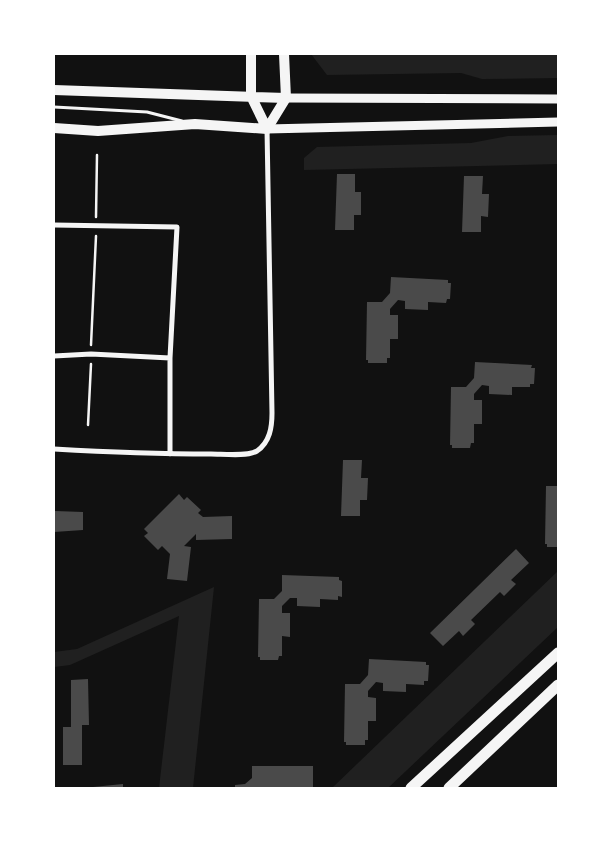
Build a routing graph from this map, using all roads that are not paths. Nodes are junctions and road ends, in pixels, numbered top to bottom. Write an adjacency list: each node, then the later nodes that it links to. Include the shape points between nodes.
1 (251, 54): 4 (main road)
2 (284, 54): 5 (main road)
3 (54, 90): 4 (main road)
4 (251, 96): 5 (main road); 11 (main road)
5 (286, 98): 6 (street); 11 (main road)
6 (558, 99)
7 (54, 108): 9 (lane, via 147,112)
8 (558, 122): 11 (street)
9 (195, 124): 10 (main road, via 98,130); 11 (main road)
10 (54, 128)
11 (267, 128): 16 (street, via 272,430 256,451)
12 (54, 225): 14 (street, via 177,227)
13 (54, 356): 14 (street, via 92,354)
14 (170, 358): 16 (street)
15 (54, 449): 16 (street)
16 (170, 454)
17 (558, 653): 19 (highway)
18 (558, 685): 20 (highway)
19 (411, 788)
20 (449, 788)

